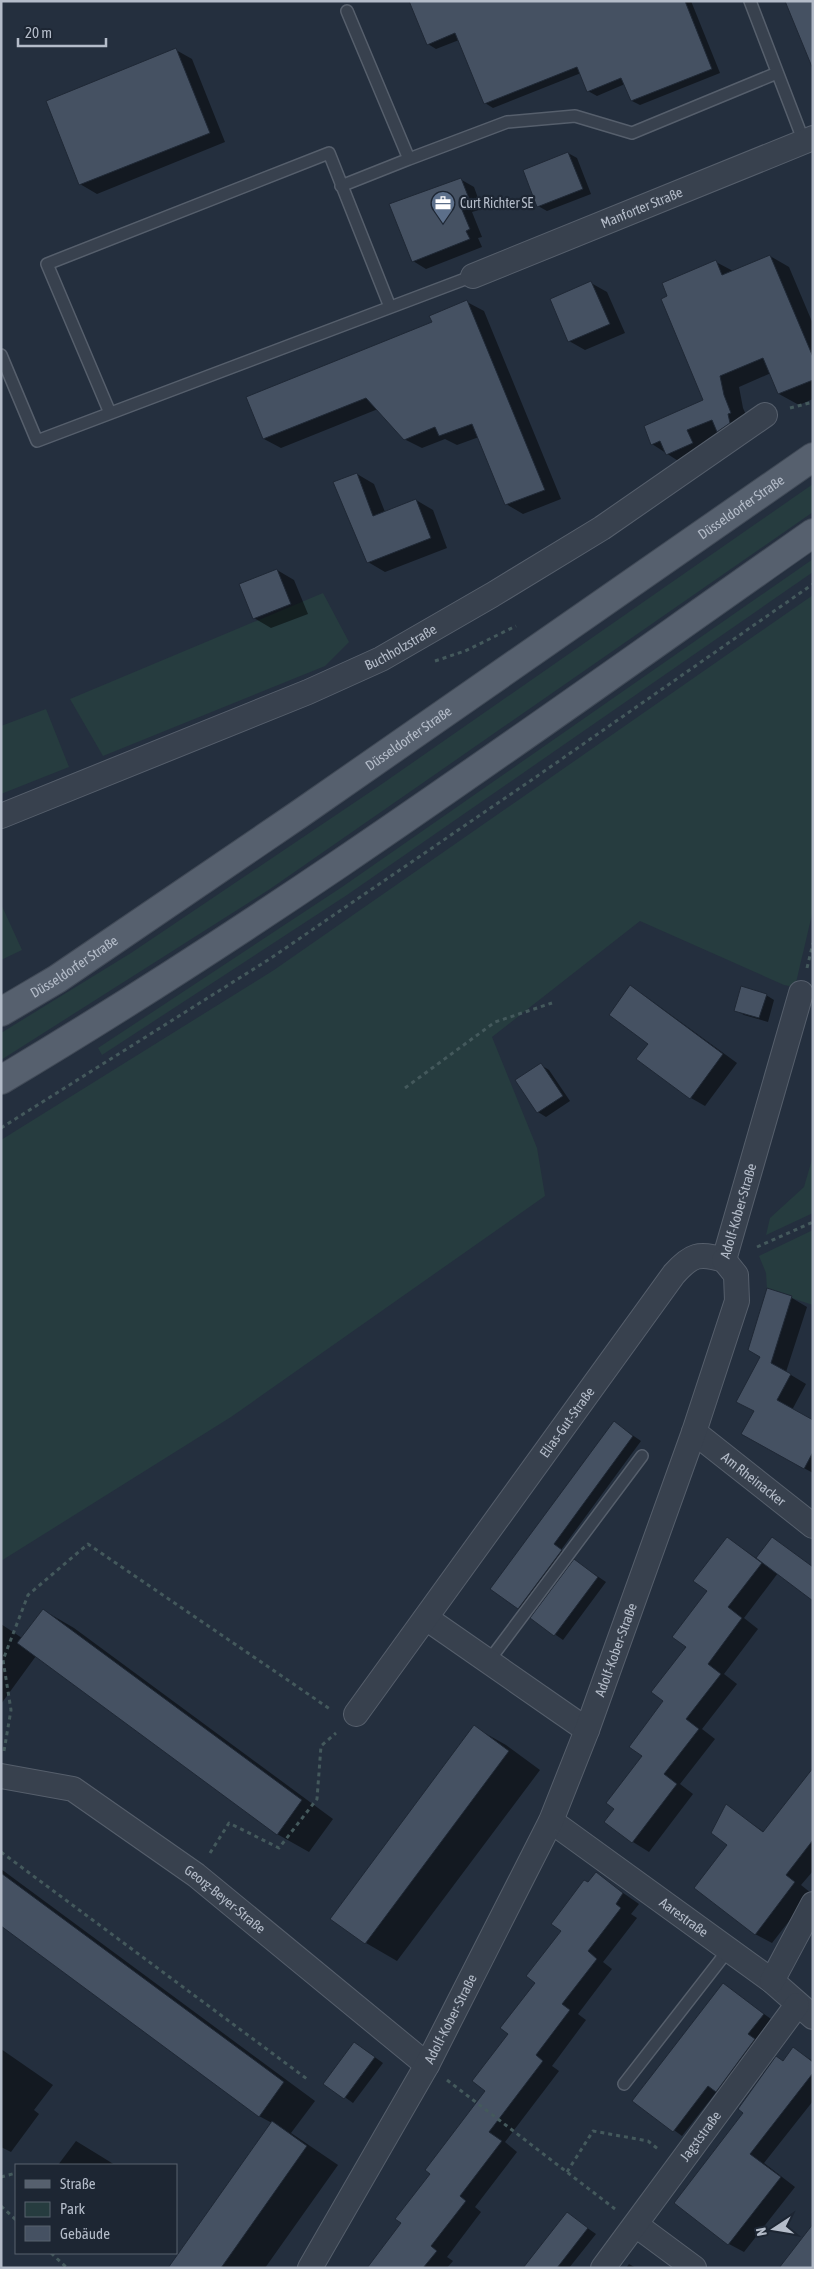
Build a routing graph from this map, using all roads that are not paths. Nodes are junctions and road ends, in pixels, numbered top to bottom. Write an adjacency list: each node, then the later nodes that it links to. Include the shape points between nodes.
1 (750, 1): 3 (lane)
2 (347, 11): 5 (lane)
3 (777, 73): 4 (lane); 5 (lane, via 632,133 576,116 507,122)
4 (808, 140): 7 (street, Manforter Straße)
5 (408, 159): 6 (lane)
6 (341, 186): 8 (lane); 10 (lane, via 329,153 47,264)
7 (473, 276): 8 (lane)
8 (390, 307): 10 (lane)
9 (1, 355): 10 (lane, via 37,441)
10 (110, 414)
11 (765, 415): 14 (street, Buchholzstraße, via 602,528 381,659 308,692)
12 (813, 457): 16 (main road, Düsseldorfer Straße, via 290,821 57,979)
13 (813, 533): 17 (main road, via 331,870 86,1029)
14 (1, 816)
15 (801, 993): 18 (street, Adolf-Kober-Straße)
16 (1, 1012)
17 (1, 1080)
18 (724, 1260): 19 (street, Adolf-Kober-Straße, via 736,1276 737,1301); 22 (street, Elias-Gut-Straße, via 706,1254 687,1260 674,1274)
19 (694, 1432): 21 (street, Am Rheinacker); 25 (street, Adolf-Kober-Straße)
20 (642, 1456): 23 (lane)
21 (813, 1526)
22 (426, 1618): 23 (street); 24 (street, Elias-Gut-Straße)
23 (488, 1662): 25 (street)
24 (356, 1714)
25 (587, 1730): 27 (street, Adolf-Kober-Straße)
26 (2, 1768): 32 (street, Georg-Beyer-Straße, via 73,1789 196,1875)
27 (551, 1820): 29 (street, Aarestraße); 32 (street, Adolf-Kober-Straße)
28 (813, 1904): 30 (street)
29 (728, 1949): 30 (street, Aarestraße); 33 (lane)
30 (772, 1981): 31 (street, Aarestraße)
31 (805, 2011): 34 (street, Jagststraße)
32 (427, 2065): 35 (street, Adolf-Kober-Straße)
33 (624, 2084)
34 (636, 2224): 36 (street, Jagststraße); 37 (street)
35 (310, 2268)
36 (603, 2268)
37 (694, 2268)

